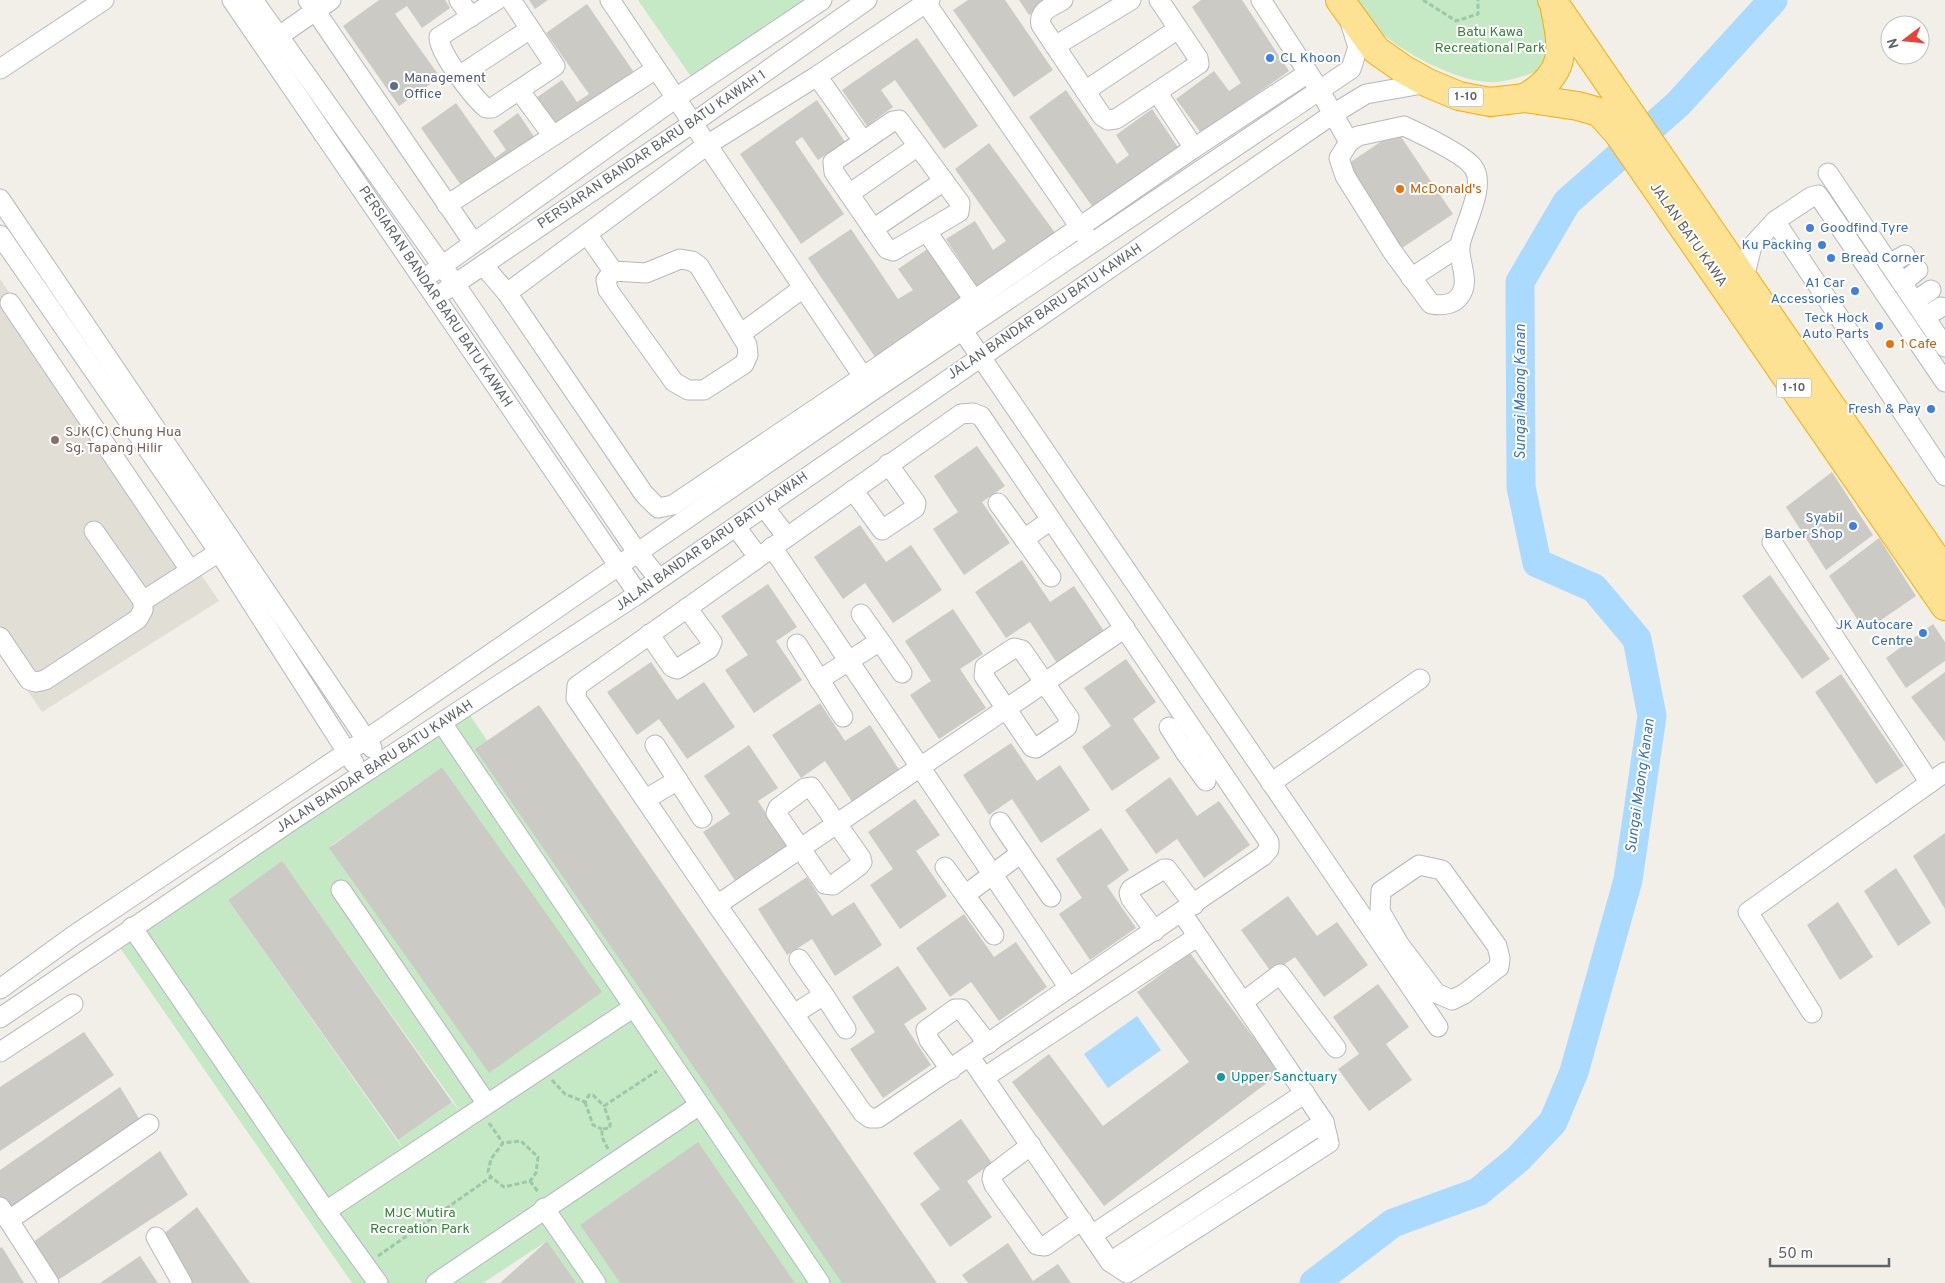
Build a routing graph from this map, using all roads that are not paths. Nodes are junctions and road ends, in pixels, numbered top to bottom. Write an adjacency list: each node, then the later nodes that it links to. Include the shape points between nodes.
1 (104, 0): 23 (street)
2 (232, 0): 65 (street, PERSIARAN BANDAR BARU BATU KAWAH)
3 (253, 0): 21 (street, PERSIARAN BANDAR BARU BATU KAWAH)
4 (459, 0): 18 (street)
5 (496, 0): 18 (street)
6 (511, 0): 19 (street)
7 (610, 0): 24 (street)
8 (822, 0): 33 (street, PERSIARAN BANDAR BARU BATU KAWAH 1)
9 (867, 0): 36 (street, PERSIARAN BANDAR BARU BATU KAWAH 1)
10 (1063, 0): 22 (street, via 1042,13 1040,18)
11 (1131, 0): 22 (street)
12 (1159, 0): 20 (street)
13 (1261, 0): 25 (street)
14 (927, 1): 27 (street); 51 (street)
15 (1553, 1): 34 (highway, via 1561,49 1557,70 1545,86); 37 (highway, JALAN BATU KAWA / 1-10)
16 (318, 4): 21 (street); 49 (street)
17 (1343, 6): 28 (highway, JALAN BATU KAWA / 1-10, via 1376,50 1403,70); 31 (street, JALAN BANDAR BARU BATU KAWAH, via 1358,46 1351,70)
18 (471, 17): 26 (street, via 439,37 441,47)
19 (530, 29): 26 (street); 29 (street, via 554,66)
20 (1178, 29): 30 (street); 32 (street, via 1199,64)
21 (279, 36): 59 (street, PERSIARAN BANDAR BARU BATU KAWAH)
22 (1055, 46): 30 (street)
23 (0, 69)
24 (656, 69): 33 (street); 38 (street)
25 (1308, 73): 31 (street); 43 (street)
26 (459, 76): 29 (street, via 486,108 492,108)
27 (817, 76): 39 (street); 41 (street)
28 (1428, 82): 34 (highway, JALAN BATU KAWA / 1-10, via 1459,96 1490,102); 35 (street, JALAN BANDAR BARU BATU KAWAH, via 1366,94)
29 (519, 90): 38 (street)
30 (1085, 91): 32 (street, via 1108,120 1116,119)
31 (1320, 91): 35 (street); 57 (street, JALAN BANDAR BARU BATU KAWAH)
32 (1157, 92): 43 (street)
33 (676, 98): 36 (street); 56 (street, PERSIARAN BANDAR BARU BATU KAWAH 1)
34 (1525, 98): 37 (highway, JALAN BATU KAWA / 1-10, via 1578,106)
35 (1333, 114): 40 (street); 81 (street, JALAN BANDAR BARU BATU KAWAH)
36 (693, 123): 41 (street); 60 (street, PERSIARAN BANDAR BARU BATU KAWAH 1)
37 (1625, 125): 44 (highway, JALAN BATU KAWA / 1-10)
38 (553, 136): 49 (street)
39 (864, 141): 42 (street, via 893,120 899,120); 47 (street, via 834,162 834,172)
40 (1349, 142): 58 (street, via 1358,136 1404,126 1432,138 1473,167 1478,181); 63 (street, via 1339,158 1345,176)
41 (707, 145): 54 (street); 69 (street)
42 (918, 146): 46 (street); 47 (street)
43 (1194, 148): 51 (street)
44 (1651, 162): 64 (highway, JALAN BATU KAWA / 1-10); 106 (highway, JALAN BATU KAWA / 1-10)
45 (1828, 173): 66 (street, via 1897,259)
46 (944, 181): 52 (street); 53 (street, via 960,203 959,212)
47 (849, 194): 52 (street)
48 (0, 199): 123 (street)
49 (448, 205): 56 (street)
50 (1774, 221): 64 (street, via 1752,246); 82 (street, via 1811,197 1818,196); 85 (street)
51 (1080, 227): 57 (street); 73 (street)
52 (873, 229): 53 (street, via 893,251)
53 (927, 232): 73 (street)
54 (587, 234): 62 (street); 71 (street)
55 (0, 235): 68 (street)
56 (473, 242): 59 (street, PERSIARAN BANDAR BARU BATU KAWAH 1)
57 (1092, 245): 78 (street, JALAN BANDAR BARU BATU KAWAH)
58 (1460, 246): 63 (street); 63 (street, via 1463,290 1455,302 1442,306 1431,304)
59 (442, 265): 65 (street, PERSIARAN BANDAR BARU BATU KAWAH 1); 67 (street, PERSIARAN BANDAR BARU BATU KAWAH)
60 (484, 265): 67 (street, PERSIARAN BANDAR BARU BATU KAWAH 1); 71 (street)
61 (1918, 270): 66 (street)
62 (613, 271): 79 (street, via 646,273 680,259 692,261 700,266); 79 (street, via 606,280 608,290 674,382 688,390 704,390 744,364 748,355)
63 (1411, 278)
64 (1744, 278): 92 (highway, JALAN BATU KAWA / 1-10)
65 (423, 279): 72 (street, PERSIARAN BANDAR BARU BATU KAWAH)
66 (1902, 282): 74 (street)
67 (456, 284): 72 (street, PERSIARAN BANDAR BARU BATU KAWAH 1); 98 (street, PERSIARAN BANDAR BARU BATU KAWAH)
68 (36, 285): 75 (street); 97 (street)
69 (803, 288): 79 (street); 83 (street)
70 (1930, 290): 74 (street)
71 (507, 293): 83 (street, via 644,494 658,508 673,505)
72 (435, 297): 99 (street, PERSIARAN BANDAR BARU BATU KAWAH)
73 (974, 300): 83 (street)
74 (1915, 302): 77 (street)
75 (5, 307): 100 (street)
76 (1941, 307): 77 (street)
77 (1925, 318): 80 (street)
78 (963, 331): 81 (street); 83 (street, JALAN BANDAR BARU BATU KAWAH)
79 (742, 333)
80 (1945, 347)
81 (980, 356): 88 (street, JALAN BANDAR BARU BATU KAWAH); 134 (street)
82 (1945, 382)
83 (868, 384): 98 (street, JALAN BANDAR BARU BATU KAWAH)
84 (888, 464): 86 (street); 86 (street, via 916,503 915,508 900,519 885,529 879,529); 89 (street, via 961,414 973,413 981,416)
85 (1945, 476)
86 (852, 490): 96 (street)
87 (998, 503): 93 (street)
88 (764, 507): 90 (street, JALAN BANDAR BARU BATU KAWAH); 96 (street)
89 (1051, 520): 93 (street); 109 (street)
90 (736, 527): 96 (street); 103 (street, JALAN BANDAR BARU BATU KAWAH)
91 (94, 531): 105 (street)
92 (1917, 531): 95 (street); 101 (highway, JALAN BATU KAWA / 1-10)
93 (1024, 538): 102 (street)
94 (1772, 542): 131 (street)
95 (1945, 545)
96 (772, 547): 107 (street); 114 (street)
97 (219, 552): 100 (street); 127 (street)
98 (637, 552): 99 (street, JALAN BANDAR BARU BATU KAWAH); 103 (street, PERSIARAN BANDAR BARU BATU KAWAH)
99 (617, 565): 104 (street, PERSIARAN BANDAR BARU BATU KAWAH); 123 (street, JALAN BANDAR BARU BATU KAWAH)
100 (190, 570): 105 (street)
101 (1945, 572)
102 (1051, 577)
103 (659, 580): 104 (street, JALAN BANDAR BARU BATU KAWAH)
104 (638, 594): 121 (street, JALAN BANDAR BARU BATU KAWAH)
105 (143, 601): 111 (street, via 138,619 45,680 29,680)
106 (1945, 606)
107 (687, 608): 110 (street); 110 (street, via 712,642 709,648 676,669)
108 (861, 614): 112 (street)
109 (1125, 628): 118 (street); 124 (street)
110 (650, 634): 135 (street, via 577,686 575,692)
111 (0, 637)
112 (880, 641): 114 (street); 115 (street)
113 (797, 644): 117 (street)
114 (849, 661): 117 (street); 129 (street)
115 (902, 673)
116 (1420, 679): 134 (street)
117 (819, 680): 120 (street)
118 (1044, 683): 119 (street); 119 (street, via 1019,648 985,667 984,676); 119 (street, via 1070,724 1040,747 1032,747)
119 (1006, 709): 129 (street)
120 (843, 717)
121 (442, 724): 128 (street, JALAN BANDAR BARU BATU KAWAH); 161 (street)
122 (1169, 727): 126 (street)
123 (365, 739): 127 (street, JALAN BANDAR BARU BATU KAWAH); 128 (street)
124 (1201, 741): 126 (street); 147 (street, via 1269,842 1269,849)
125 (655, 745): 132 (street)
126 (1185, 752): 133 (street)
127 (346, 753): 130 (street); 151 (street, JALAN BANDAR BARU BATU KAWAH)
128 (382, 762): 130 (street, JALAN BANDAR BARU BATU KAWAH)
129 (921, 767): 138 (street); 142 (street)
130 (361, 774): 148 (street, JALAN BANDAR BARU BATU KAWAH)
131 (1938, 778): 162 (street, via 1748,912)
132 (678, 780): 135 (street); 136 (street)
133 (1206, 781)
134 (1271, 783): 153 (street)
135 (646, 800): 146 (street)
136 (702, 818)
137 (1000, 822): 140 (street)
138 (837, 824): 139 (street); 139 (street, via 810,787 805,788 776,813); 139 (street, via 862,862 833,885 824,884)
139 (800, 849): 146 (street)
140 (1021, 853): 142 (street); 145 (street)
141 (945, 867): 144 (street)
142 (993, 874): 144 (street); 156 (street)
143 (341, 890): 174 (street)
144 (965, 895): 150 (street)
145 (1051, 897)
146 (717, 905): 163 (street)
147 (1188, 909): 149 (street); 149 (street, via 1167,869 1132,889 1129,893 1131,898); 152 (street)
148 (132, 927): 154 (street, JALAN BANDAR BARU BATU KAWAH); 179 (street)
149 (1155, 931): 156 (street)
150 (994, 935)
151 (73, 936): 154 (street); 157 (street, JALAN BANDAR BARU BATU KAWAH)
152 (1198, 938): 159 (street); 172 (street)
153 (1393, 948): 153 (street, via 1380,911 1381,891 1419,865 1429,866 1442,870 1497,946 1499,967 1452,1000 1436,993); 165 (street)
154 (87, 958): 164 (street, JALAN BANDAR BARU BATU KAWAH)
155 (799, 959): 158 (street)
156 (1069, 988): 167 (street)
157 (0, 989)
158 (824, 995): 163 (street); 166 (street)
159 (1243, 1002): 168 (street, via 1280,974); 173 (street)
160 (73, 1004): 169 (street)
161 (634, 1007): 174 (street); 175 (street)
162 (1812, 1013)
163 (794, 1014): 171 (street, via 863,1113 870,1118 878,1118)
164 (0, 1018)
165 (1438, 1027)
166 (846, 1029)
167 (988, 1044): 170 (street); 171 (street, via 961,1009 955,1009 926,1030 926,1035)
168 (1336, 1048)
169 (0, 1052)
170 (970, 1057): 171 (street); 172 (street)
171 (951, 1070)
172 (985, 1077): 177 (street)
173 (1305, 1093): 181 (street); 181 (street, via 1324,1122 1110,1262)
174 (483, 1106): 179 (street)
175 (698, 1106): 178 (street); 188 (street)
176 (149, 1124): 180 (street)
177 (1031, 1145): 181 (street); 181 (street, via 993,1174 994,1185 1038,1245 1045,1246)
178 (544, 1208): 186 (street); 187 (street)
179 (326, 1211): 185 (street)
180 (5, 1214): 183 (street)
181 (1087, 1228)
182 (156, 1237): 184 (street)
183 (40, 1280)
184 (182, 1283)
185 (378, 1283)
186 (436, 1283)
187 (596, 1283)
188 (820, 1283)

